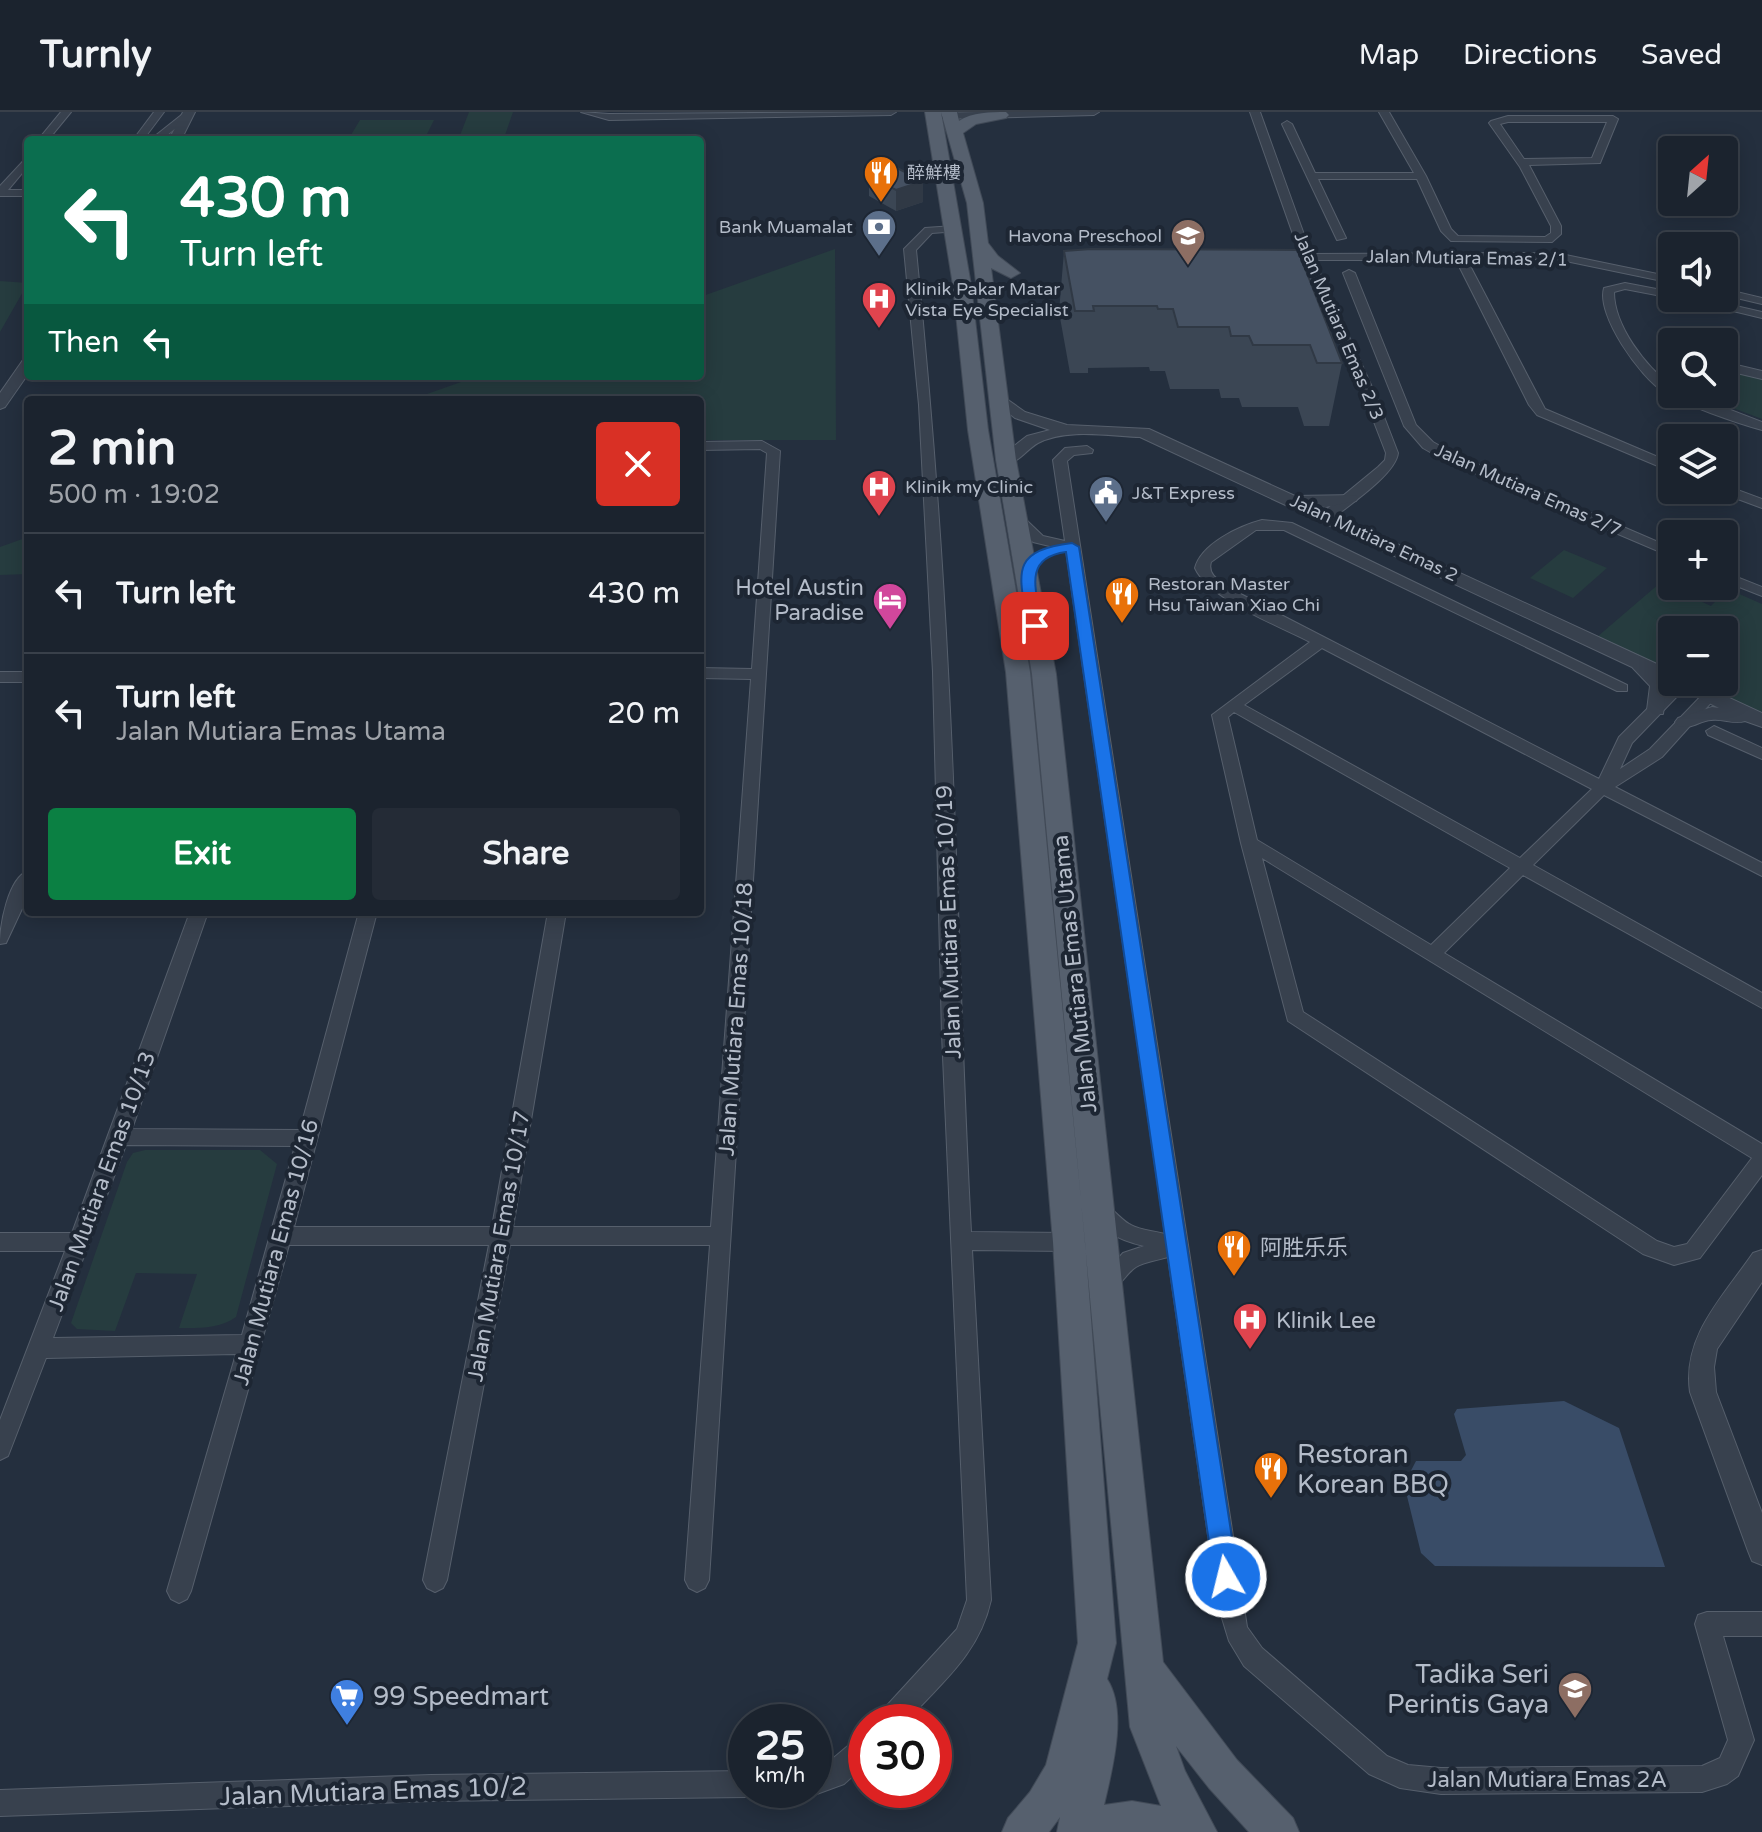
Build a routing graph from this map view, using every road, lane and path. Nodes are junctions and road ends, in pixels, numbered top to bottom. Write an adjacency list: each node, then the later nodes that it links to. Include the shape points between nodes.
1 (66, 112): 12 (street)
2 (159, 112): 13 (street)
3 (586, 112): 4 (street, via 609,117)
4 (892, 112)
5 (1094, 112): 9 (street)
6 (1255, 112): 26 (street, Jalan Mutiara Emas 2/3)
7 (1384, 112): 19 (street)
8 (188, 114): 14 (street); 15 (street)
9 (1001, 115): 10 (main road)
10 (944, 118): 22 (main road, Jalan Mutiara Emas Utama); 24 (main road, Jalan Mutiara Emas Utama, via 975,203)
11 (1287, 124): 18 (street)
12 (46, 136)
13 (141, 136)
14 (160, 136)
15 (177, 136)
16 (1521, 162): 16 (street, via 1494,123 1614,121 1598,159); 19 (street, via 1556,226 1548,240 1455,239 1446,231)
17 (24, 164): 20 (street)
18 (1311, 176): 19 (street); 23 (street)
19 (1421, 176)
20 (0, 193): 21 (street)
21 (24, 193)
22 (954, 229): 30 (main road, Jalan Mutiara Emas Utama); 96 (street, Jalan Mutiara Emas 10/19, via 929,230 910,249 940,645)
23 (1341, 238)
24 (979, 242): 27 (main road); 30 (main road, Jalan Mutiara Emas Utama)
25 (1460, 256): 26 (street, Jalan Mutiara Emas 2/1); 29 (street, Jalan Mutiara Emas 2/1, via 1568,258); 48 (street, via 1541,412)
26 (1307, 257): 51 (street, Jalan Mutiara Emas 2/3, via 1392,453 1383,470)
27 (1011, 273)
28 (1349, 273): 57 (street, Jalan Mutiara Emas 2/7, via 1410,426 1422,440 1449,457)
29 (1658, 277)
30 (972, 279): 40 (main road, Jalan Mutiara Emas Utama); 99 (main road, Jalan Mutiara Emas Utama, via 978,430 1018,672)
31 (1658, 292): 39 (street, via 1612,288 1607,297)
32 (1738, 295): 33 (street)
33 (1762, 301)
34 (1738, 310): 35 (street)
35 (1762, 315)
36 (24, 369): 41 (street)
37 (1738, 369): 38 (street)
38 (1762, 375)
39 (1658, 382)
40 (998, 398): 44 (street, Jalan Mutiara Emas 2, via 1020,415); 47 (main road, Jalan Mutiara Emas Utama)
41 (0, 404)
42 (1715, 408): 43 (street)
43 (1762, 426)
44 (1067, 430): 47 (street, Jalan Mutiara Emas 2, via 1033,439); 49 (street, Jalan Mutiara Emas 2, via 1143,432)
45 (704, 446): 65 (street, Jalan Mutiara Emas 10/18, via 773,449)
46 (1087, 450): 56 (street, Jalan Mutiara Emas 2A, via 1070,451 1060,460)
47 (1006, 460): 54 (main road, Jalan Mutiara Emas Utama)
48 (1658, 462)
49 (1280, 494): 51 (street, via 1326,502); 53 (street, Jalan Mutiara Emas 2)
50 (1738, 495): 52 (street)
51 (1350, 498): 53 (street, Jalan Mutiara Emas 2/3); 55 (street, via 1347,516)
52 (1762, 504)
53 (1327, 516): 55 (street, Jalan Mutiara Emas 2)
54 (1016, 518): 56 (street, via 1038,539); 58 (main road, Jalan Mutiara Emas Utama)
55 (1365, 534): 62 (street, Jalan Mutiara Emas 2)
56 (1072, 547): 58 (street, via 1037,555); 100 (street, Jalan Mutiara Emas 2A)
57 (1658, 547)
58 (1027, 577): 92 (main road, Jalan Mutiara Emas Utama, via 1044,674)
59 (1738, 582): 60 (street)
60 (1762, 592)
61 (1321, 641): 68 (street, via 1224,591 1206,577 1204,560 1253,524 1287,526); 71 (street); 77 (street)
62 (1615, 651): 63 (street, Jalan Mutiara Emas 2); 72 (street, via 1659,685)
63 (1658, 671)
64 (704, 673): 65 (street)
65 (757, 674): 94 (street, Jalan Mutiara Emas 10/18)
66 (0, 677): 67 (street)
67 (24, 677)
68 (1622, 688)
69 (1667, 696): 72 (street)
70 (1709, 696): 73 (street); 74 (street, Jalan Mutiara Emas 2)
71 (1233, 705): 78 (street, via 1220,715); 79 (street)
72 (1656, 710): 77 (street, via 1625,741)
73 (1685, 722): 74 (street, via 1712,713); 77 (street, via 1656,753)
74 (1762, 722)
75 (1714, 731): 76 (street)
76 (1762, 754)
77 (1603, 787): 79 (street); 80 (street)
78 (1249, 843): 86 (street); 91 (street, via 1295,1016 1650,1248 1674,1256 1693,1252)
79 (1521, 867): 86 (street); 87 (street)
80 (1762, 870)
81 (24, 886): 85 (street)
82 (198, 916): 88 (street, Jalan Mutiara Emas 10/13)
83 (367, 916): 89 (street, Jalan Mutiara Emas 10/16)
84 (556, 916): 95 (street, Jalan Mutiara Emas 10/17)
85 (0, 938)
86 (1431, 955): 90 (street)
87 (1762, 1001)
88 (119, 1137): 89 (street); 98 (street, Jalan Mutiara Emas 10/13)
89 (307, 1138): 93 (street, Jalan Mutiara Emas 10/16)
90 (1762, 1154)
91 (1762, 1160)
92 (1098, 1209): 100 (street, via 1126,1233); 102 (main road, Jalan Mutiara Emas Utama)
93 (281, 1236): 95 (street); 103 (street, Jalan Mutiara Emas 10/16)
94 (719, 1236): 95 (street); 108 (street, Jalan Mutiara Emas 10/18)
95 (501, 1237): 107 (street, Jalan Mutiara Emas 10/17)
96 (961, 1241): 99 (street); 113 (street, Jalan Mutiara Emas 10/19, via 979,1600 966,1638)
97 (0, 1242): 98 (street)
98 (77, 1242): 104 (street, Jalan Mutiara Emas 10/13)
99 (1069, 1242): 111 (main road, Jalan Mutiara Emas Utama)
100 (1177, 1246): 102 (street, via 1130,1259); 110 (street, Jalan Mutiara Emas 2A, via 1233,1626 1253,1657 1378,1765 1392,1774 1441,1781 1718,1776 1738,1756 1741,1740 1707,1624)
101 (1762, 1261): 106 (street, via 1706,1343 1700,1373)
102 (1106, 1284): 112 (main road, Jalan Mutiara Emas Utama)
103 (250, 1344): 104 (street); 109 (street, Jalan Mutiara Emas 10/16)
104 (39, 1348): 105 (street, Jalan Mutiara Emas 10/13)
105 (0, 1449)
106 (1762, 1551)
107 (435, 1580)
108 (697, 1580)
109 (179, 1591)
110 (1762, 1624)
111 (1095, 1660): 118 (main road, via 1064,1773); 119 (main road, via 1097,1749)
112 (1142, 1667): 122 (main road, Jalan Mutiara Emas Utama, via 1150,1727 1169,1781); 123 (main road, via 1247,1806)
113 (906, 1704)
114 (848, 1763): 115 (street)
115 (832, 1776)
116 (728, 1784): 117 (street, Jalan Mutiara Emas 10/2)
117 (0, 1803)
118 (1022, 1832)
119 (1077, 1832)
120 (1087, 1832): 121 (main road, via 1127,1820)
121 (1178, 1832)
122 (1197, 1832)
123 (1279, 1832)

